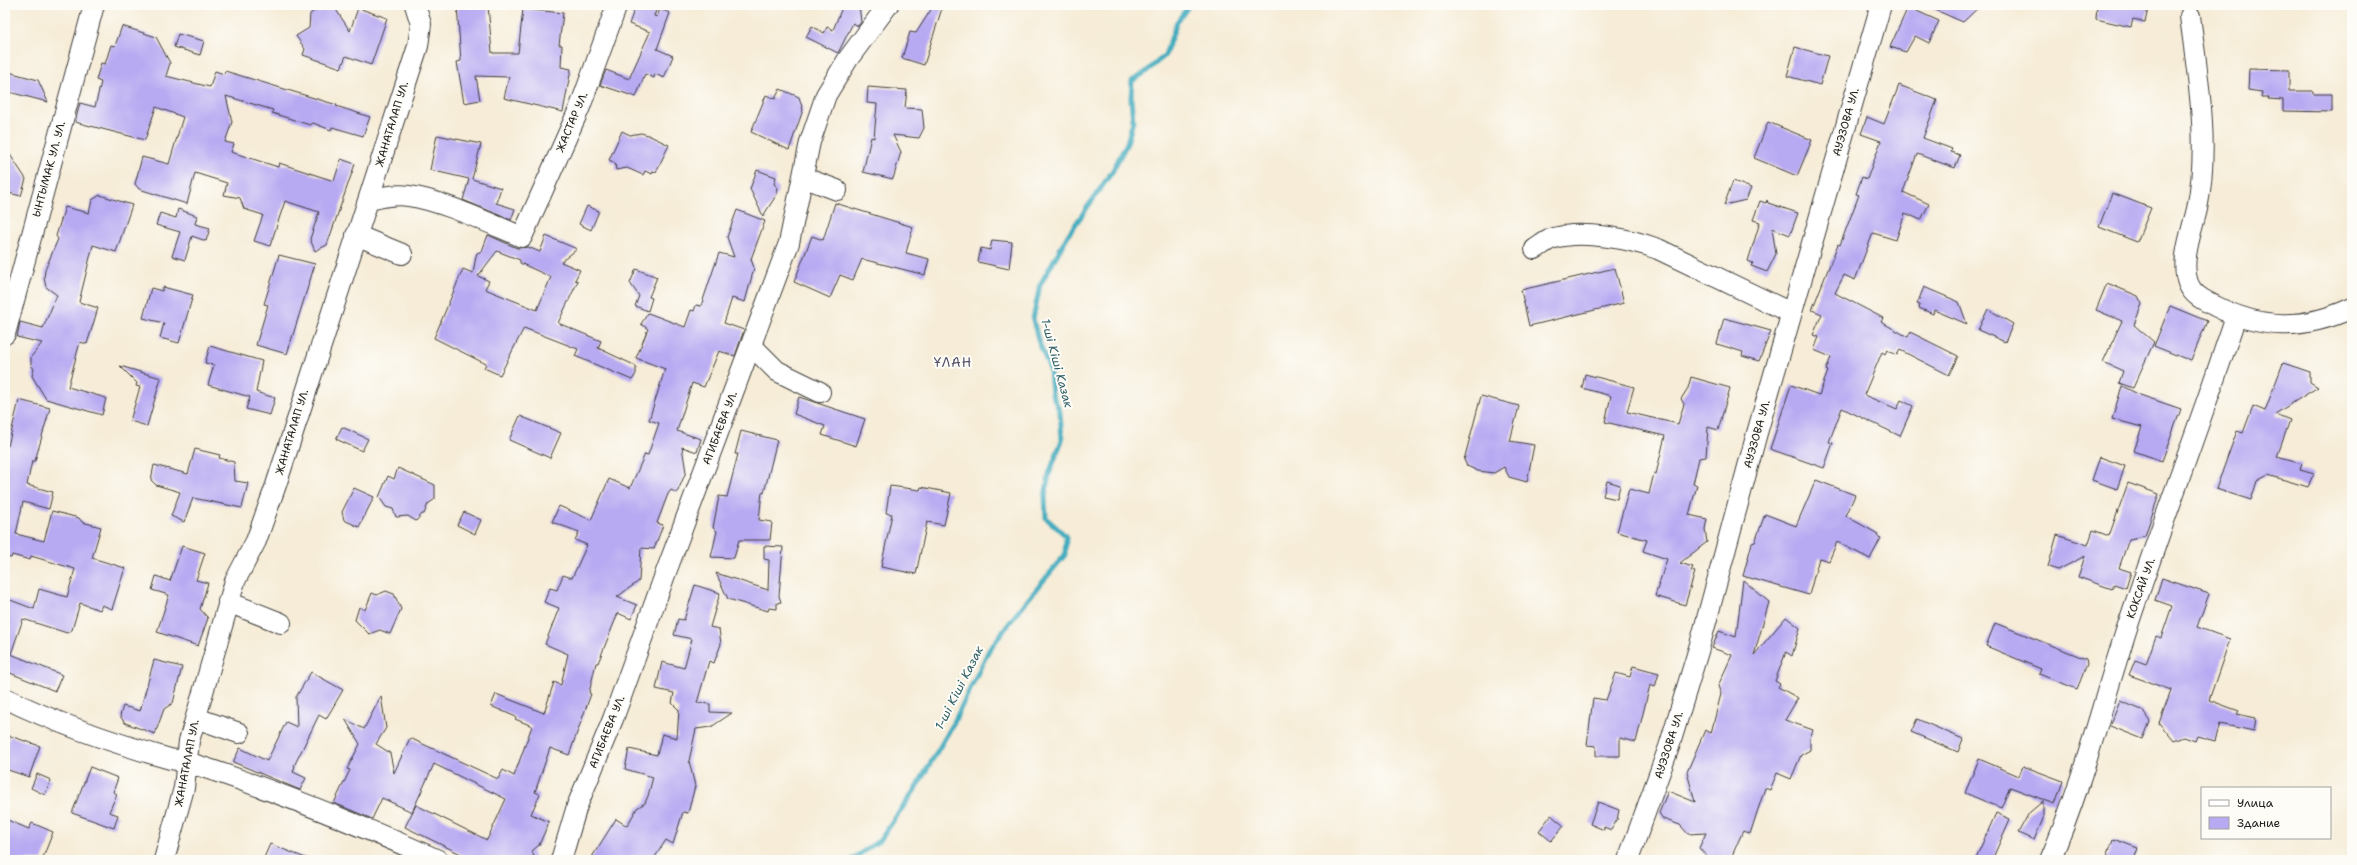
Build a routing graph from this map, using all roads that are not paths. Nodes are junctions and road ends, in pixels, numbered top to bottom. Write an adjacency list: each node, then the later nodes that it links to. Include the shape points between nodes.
1 (94, 5): 16 (street, ЫНТЫМАК УЛ. УЛ.)
2 (416, 5): 9 (street, ЖАНАТАЛАП УЛ., via 421,24 418,46)
3 (617, 5): 9 (street, ЖАСТАР УЛ., via 580,107 522,237 410,196 391,195)
4 (888, 5): 7 (street, АГИБАЕВА УЛ., via 848,59 826,95 810,142)
5 (1881, 5): 14 (street, АУЭЗОВА УЛ.)
6 (2190, 16): 15 (street, via 2202,108 2202,163 2186,274 2188,284 2196,296)
7 (804, 178): 8 (street); 17 (street, АГИБАЕВА УЛ., via 789,243)
8 (837, 190)
9 (369, 200): 10 (street, ЖАНАТАЛАП УЛ.)
10 (356, 235): 12 (street); 19 (street, ЖАНАТАЛАП УЛ., via 276,485 256,541 235,581)
11 (1535, 249): 14 (street, via 1551,239 1567,237 1585,236 1637,241)
12 (402, 254)
13 (2352, 308): 15 (street, via 2318,321 2289,325)
14 (1792, 314): 28 (street, АУЭЗОВА УЛ., via 1670,747)
15 (2236, 316): 29 (street, КОКСАЙ УЛ., via 2129,619 2093,744)
16 (5, 334)
17 (751, 345): 18 (street, via 777,371); 27 (street, АГИБАЕВА УЛ., via 613,719 577,806)
18 (820, 392)
19 (228, 602): 20 (street); 22 (street, ЖАНАТАЛАП УЛ.)
20 (281, 623)
21 (5, 698): 24 (street, via 37,714 96,735)
22 (196, 718): 23 (street); 24 (street, ЖАНАТАЛАП УЛ.)
23 (239, 733)
24 (186, 762): 25 (street, ЖАНАТАЛАП УЛ., via 184,788); 26 (street, via 364,827)
25 (164, 860)
26 (438, 860)
27 (561, 860)
28 (1628, 860)
29 (2050, 860)

